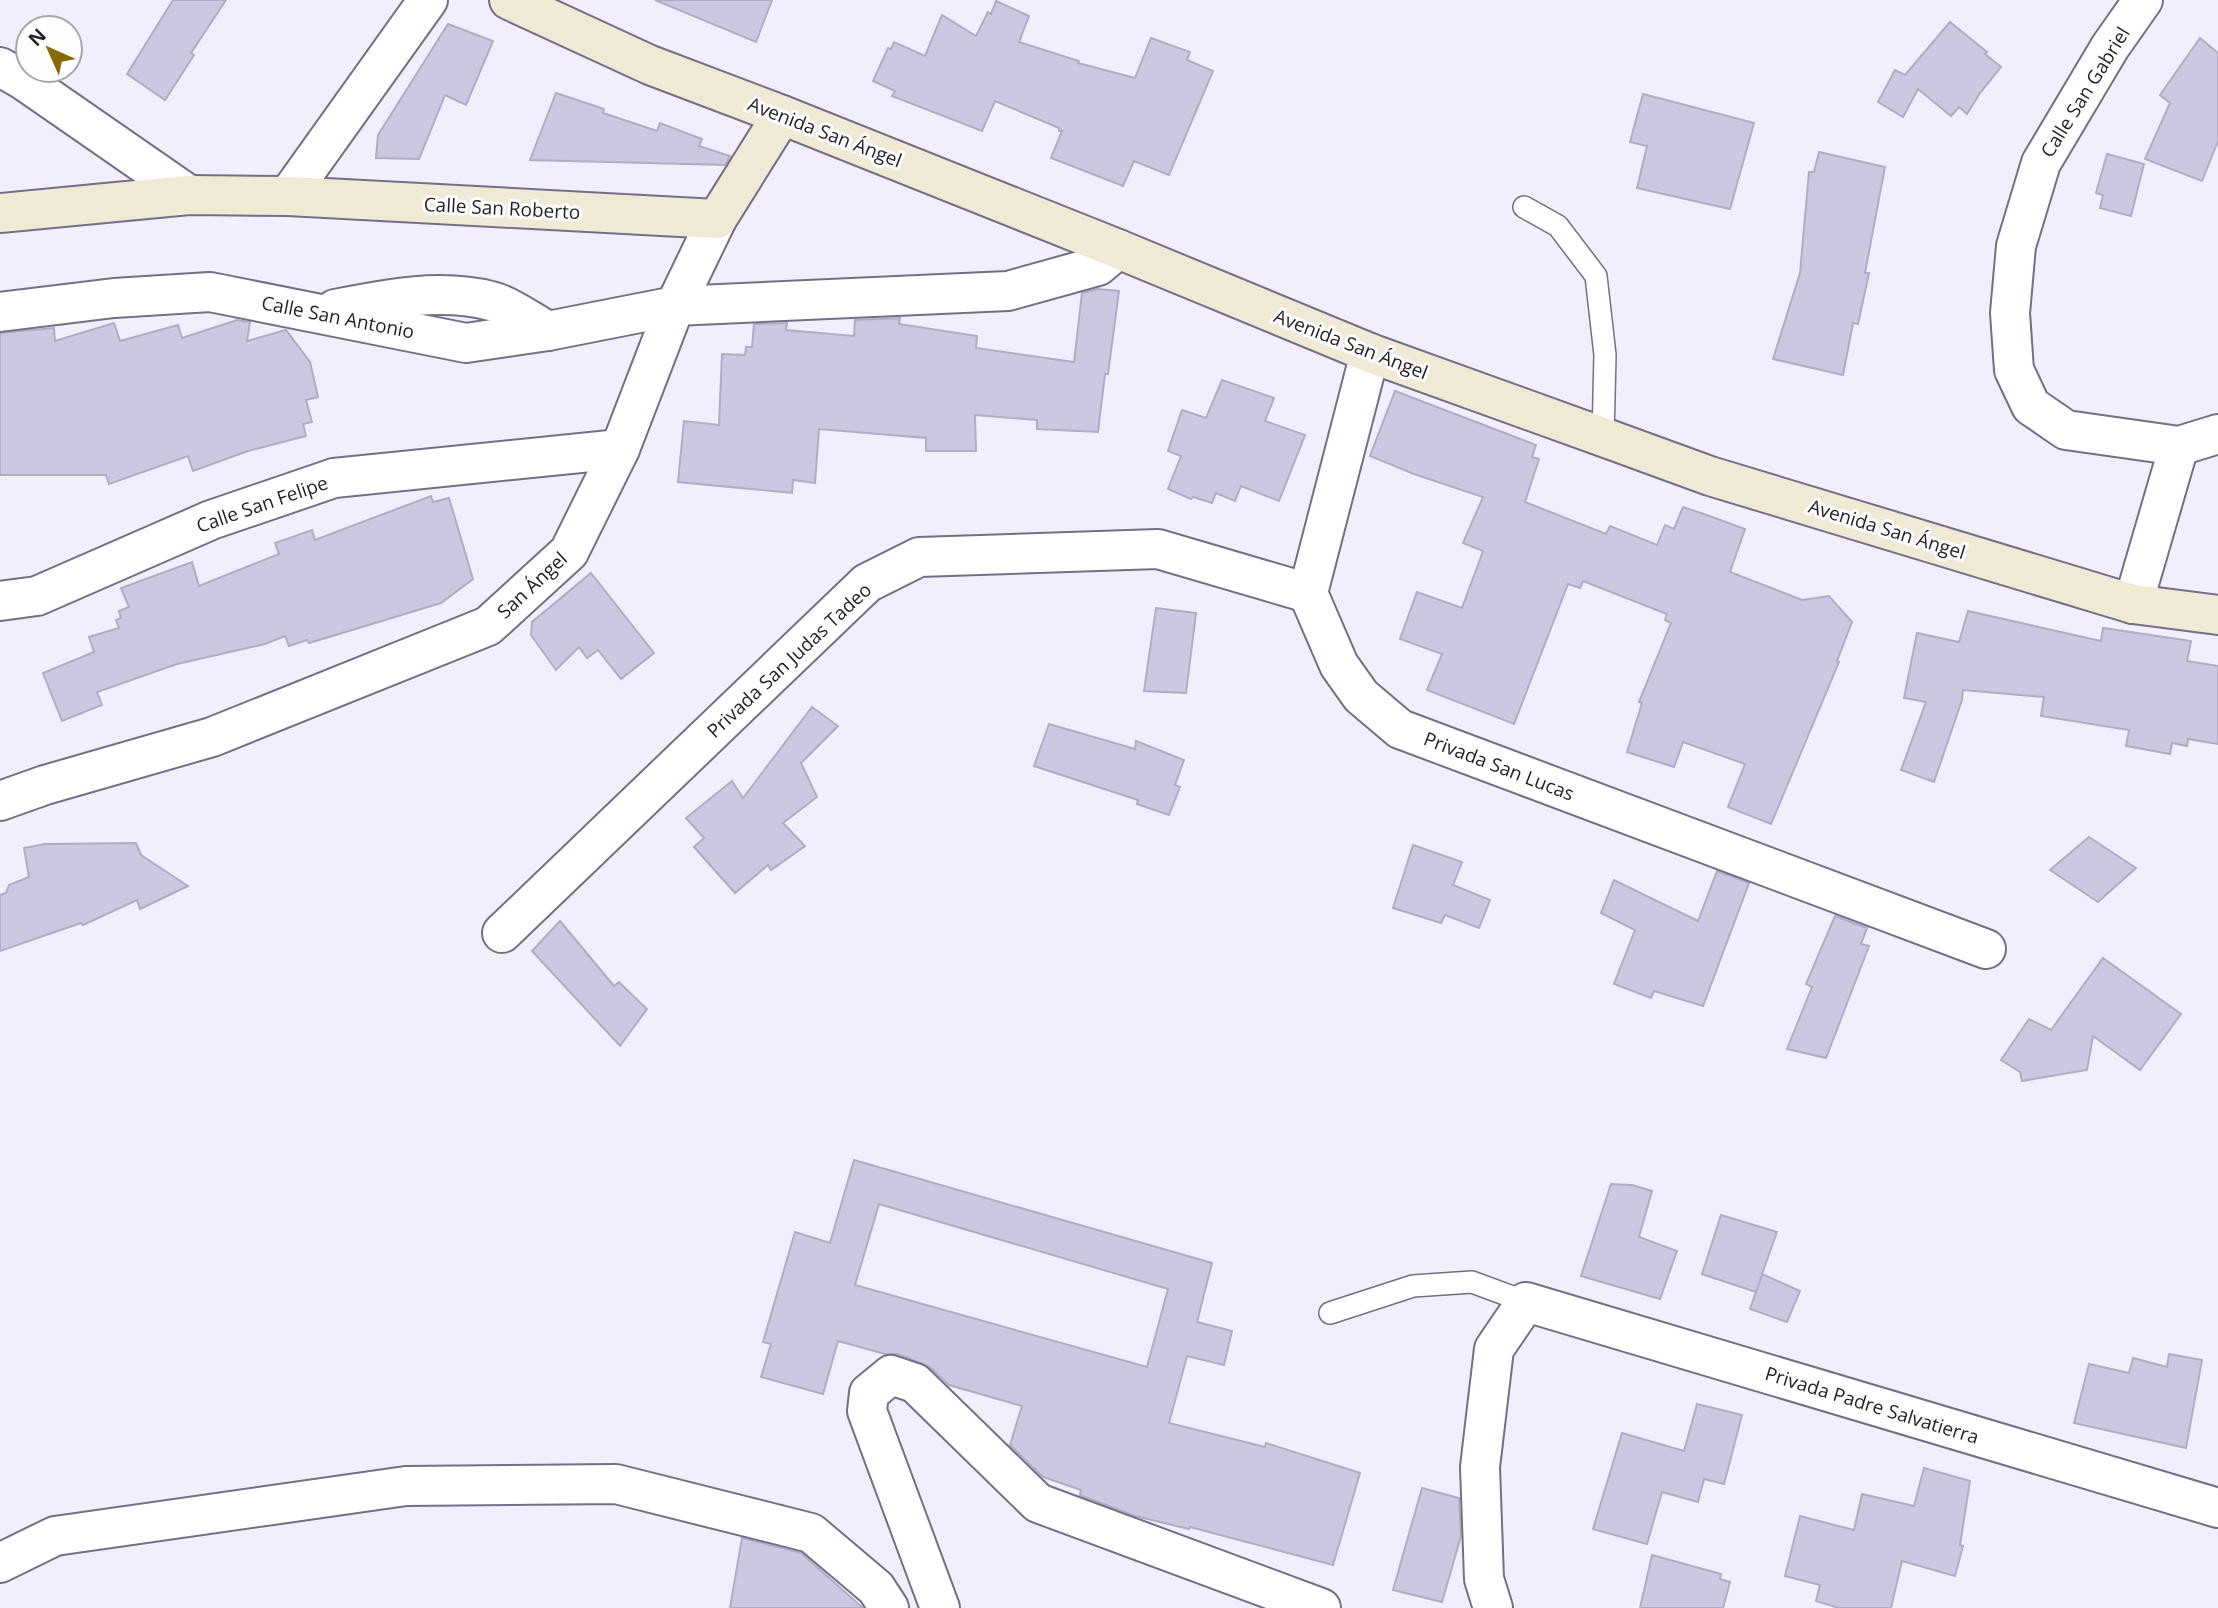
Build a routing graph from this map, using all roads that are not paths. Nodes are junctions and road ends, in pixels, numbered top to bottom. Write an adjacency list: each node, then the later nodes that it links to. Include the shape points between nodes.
1 (428, 0): 7 (street)
2 (509, 0): 5 (main road, Avenida San Ángel, via 650,65)
3 (2143, 0): 17 (street, Calle San Gabriel, via 2041,163 2017,246 2010,313 2014,370 2031,406 2066,430)
4 (0, 67): 6 (street)
5 (782, 115): 10 (main road, San Ángel); 11 (main road, Avenida San Ángel)
6 (189, 195): 7 (main road, Calle San Roberto); 9 (main road, Calle San Roberto)
7 (288, 196): 10 (main road, Calle San Roberto)
8 (1524, 207): 16 (lane, via 1558,226 1596,276 1605,355)
9 (0, 213)
10 (717, 219): 12 (street, San Ángel)
11 (1118, 249): 12 (street, Calle San Antonio, via 1098,266 1008,291); 14 (main road, Avenida San Ángel)
12 (675, 306): 13 (street, Calle San Antonio, via 466,343 210,292); 18 (street, San Ángel)
13 (0, 312)
14 (1370, 353): 16 (main road, Avenida San Ángel); 19 (street)
15 (2218, 434): 17 (street)
16 (1603, 437): 21 (main road, Avenida San Ángel, via 1710,475)
17 (2179, 446): 21 (street)
18 (620, 449): 20 (street, Calle San Felipe, via 334,478 211,520 37,596); 23 (street, San Ángel, via 569,552 488,626 212,737)
19 (1308, 593): 24 (street, Privada San Judas Tadeo, via 1158,549 919,557 867,583); 25 (street, Privada San Lucas, via 1339,665 1361,696 1400,729)
20 (0, 601)
21 (2133, 604): 22 (main road, Avenida San Ángel)
22 (2218, 615)
23 (0, 801)
24 (502, 933)
25 (1986, 949)
26 (1526, 1302): 27 (lane, via 1472,1282 1413,1286); 28 (street, Privada Padre Salvatierra); 33 (street, via 1494,1349 1480,1467 1484,1578)
27 (1330, 1313)
28 (2218, 1508)
29 (0, 1563): 30 (street, via 55,1536 406,1486 616,1484 811,1533 876,1588)
30 (889, 1608)
31 (940, 1608): 32 (street, via 867,1412 869,1393 891,1374 915,1383 1038,1503)
32 (1321, 1608)
33 (1493, 1608)

